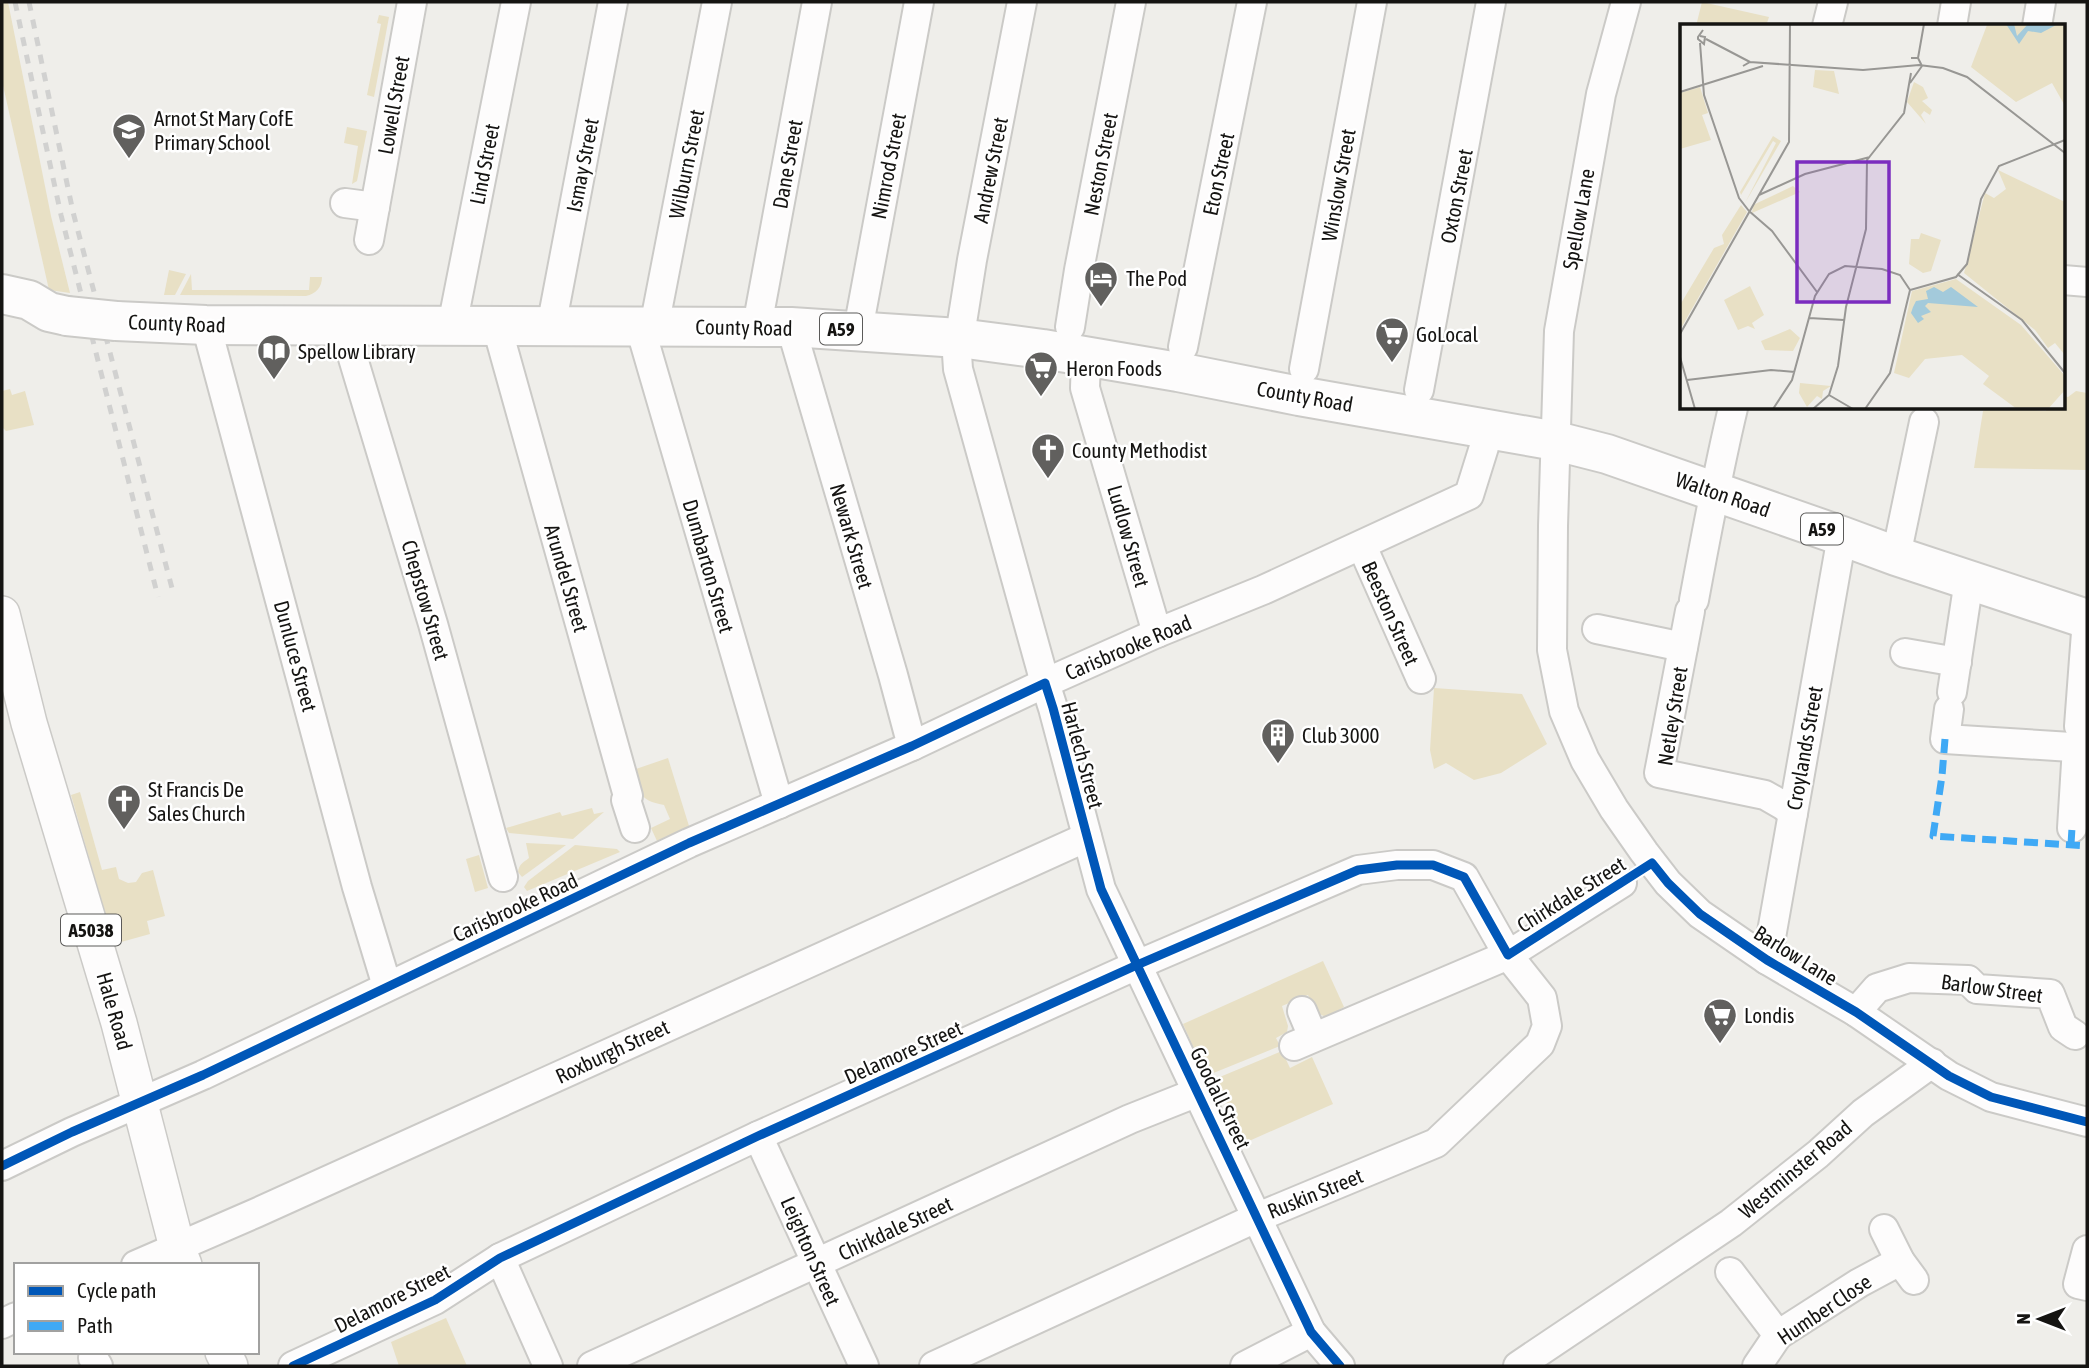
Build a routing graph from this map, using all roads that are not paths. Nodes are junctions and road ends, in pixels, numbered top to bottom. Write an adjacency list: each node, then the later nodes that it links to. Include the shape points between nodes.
1 (412, 2): 20 (street, Lowell Street)
2 (516, 2): 29 (street, Lind Street)
3 (613, 2): 31 (street, Ismay Street)
4 (717, 2): 32 (street, Wilburn Street)
5 (817, 2): 33 (street, Dane Street)
6 (919, 2): 34 (street, Nimrod Street)
7 (1022, 2): 35 (street, Andrew Street)
8 (1131, 2): 36 (street, Neston Street, via 1079,271)
9 (1252, 2): 37 (street, Eton Street)
10 (1372, 2): 38 (street, Winslow Street)
11 (1491, 2): 39 (street, Oxton Street)
12 (1626, 2): 43 (street, Spellow Lane, via 1601,94 1563,302)
13 (1833, 2): 16 (street)
14 (1956, 2): 17 (street)
15 (2041, 2): 18 (street)
16 (1828, 24)
17 (1952, 24)
18 (2037, 24)
19 (345, 203): 20 (street)
20 (375, 207): 21 (street, Lowell Street)
21 (369, 240)
22 (2064, 280): 23 (street)
23 (2087, 282)
24 (2, 294): 25 (highway, County Road / A59)
25 (58, 314): 26 (highway, County Road / A59); 27 (highway, County Road / A59, bridge)
26 (2, 321)
27 (206, 325): 28 (highway, County Road / A59); 70 (street, Dunluce Street)
28 (343, 325): 29 (highway, County Road / A59); 65 (street, Chepstow Street)
29 (452, 326): 30 (highway, County Road / A59)
30 (497, 327): 31 (highway, County Road / A59); 62 (street, Arundel Street)
31 (551, 327): 32 (highway, County Road / A59)
32 (647, 327): 33 (highway, County Road / A59); 60 (street, Dumbarton Street)
33 (774, 327): 34 (highway, County Road / A59); 59 (street, Newark Street, via 889,662)
34 (858, 330): 35 (highway, County Road / A59)
35 (959, 338): 36 (highway, County Road / A59); 57 (street, Harlech Street, via 961,384)
36 (1078, 342): 42 (highway, County Road / A59, via 1178,372); 52 (street, Ludlow Street, via 1085,388)
37 (1183, 347)
38 (1304, 369)
39 (1419, 390)
40 (1734, 410): 44 (street, Netley Street)
41 (1924, 422): 47 (street)
42 (1486, 428): 43 (highway, County Road / A59); 46 (street, Carisbrooke Road, via 1469,495)
43 (1556, 440): 44 (highway, Walton Road / A59); 68 (street, Barlow Lane, via 1552,650 1564,710 1585,760 1668,883 1700,914)
44 (1714, 491): 45 (highway, Walton Road / A59); 53 (street, Netley Street, via 1713,510 1688,592)
45 (1842, 536): 47 (highway, Walton Road / A59); 61 (street, Croylands Street)
46 (1362, 546): 52 (street, Carisbrooke Road); 56 (street, Beeston Street)
47 (1896, 556): 48 (highway, Walton Road / A59)
48 (1969, 580): 50 (highway, Walton Road / A59); 55 (street)
49 (2, 614): 76 (main road, Hale Road / A5038, via 29,723)
50 (2087, 619): 58 (street)
51 (1597, 629): 53 (street, Netley Street)
52 (1157, 634): 57 (street, Carisbrooke Road)
53 (1683, 647): 61 (street, Netley Street, via 1659,773 1765,795)
54 (1905, 653): 55 (street)
55 (1957, 662): 58 (street, via 1945,739)
56 (1421, 679)
57 (1045, 683): 59 (street, Carisbrooke Road); 64 (street, Harlech Street)
58 (2081, 740): 63 (street)
59 (912, 746): 60 (street, Carisbrooke Road)
60 (779, 804): 70 (street, Carisbrooke Road)
61 (1793, 813): 68 (street, Croylands Street)
62 (635, 828)
63 (2072, 828)
64 (1087, 837): 69 (street, Goodall Street, via 1101,889); 83 (street, Roxburgh Street, via 257,1213)
65 (503, 877)
66 (1622, 883): 67 (street, Chirkdale Street)
67 (1508, 955): 69 (street, Delamore Street, via 1464,877 1433,865 1397,865 1358,870); 71 (street, Chirkdale Street, via 1304,1042); 80 (street, Ruskin Street, via 1542,998 1547,1026 1541,1044 1436,1143)
68 (1767, 960): 72 (street, Barlow Lane)
69 (1137, 965): 75 (street, Goodall Street); 78 (street, Delamore Street)
70 (387, 986): 76 (street, Carisbrooke Road)
71 (1302, 1011)
72 (1856, 1012): 73 (street, Barlow Street, via 1877,988 1909,978 1968,980 1978,989 2050,995 2063,1027); 74 (street, Barlow Lane)
73 (2075, 1035)
74 (1932, 1063): 77 (street, via 1992,1097); 98 (street, Westminster Road, via 1863,1112 1731,1223)
75 (1198, 1092): 80 (street, Goodall Street); 86 (street, Chirkdale Street)
76 (141, 1104): 79 (street, Carisbrooke Road); 83 (main road, Hale Road / A5038)
77 (2087, 1122)
78 (758, 1136): 84 (street, Delamore Street); 86 (street, Leighton Street)
79 (4, 1157)
80 (1258, 1217): 89 (street, Goodall Street); 95 (street, Ruskin Street)
81 (1884, 1229): 90 (street, Humber Close, via 1907,1271 1859,1283)
82 (2087, 1251): 88 (street)
83 (180, 1256): 85 (street, Roxburgh Street)
84 (500, 1258): 91 (street, Delamore Street, via 435,1300); 92 (street)
85 (146, 1263)
86 (816, 1265): 93 (street, Chirkdale Street); 94 (street, Leighton Street)
87 (1730, 1272): 90 (street)
88 (2082, 1285)
89 (1311, 1332): 96 (street); 97 (street, Goodall Street)
90 (1778, 1335): 99 (street, Humber Close)
91 (293, 1366)
92 (548, 1366)
93 (592, 1366)
94 (864, 1366)
95 (933, 1366)
96 (1245, 1366)
97 (1340, 1366)
98 (1518, 1366)
99 (1757, 1366)

